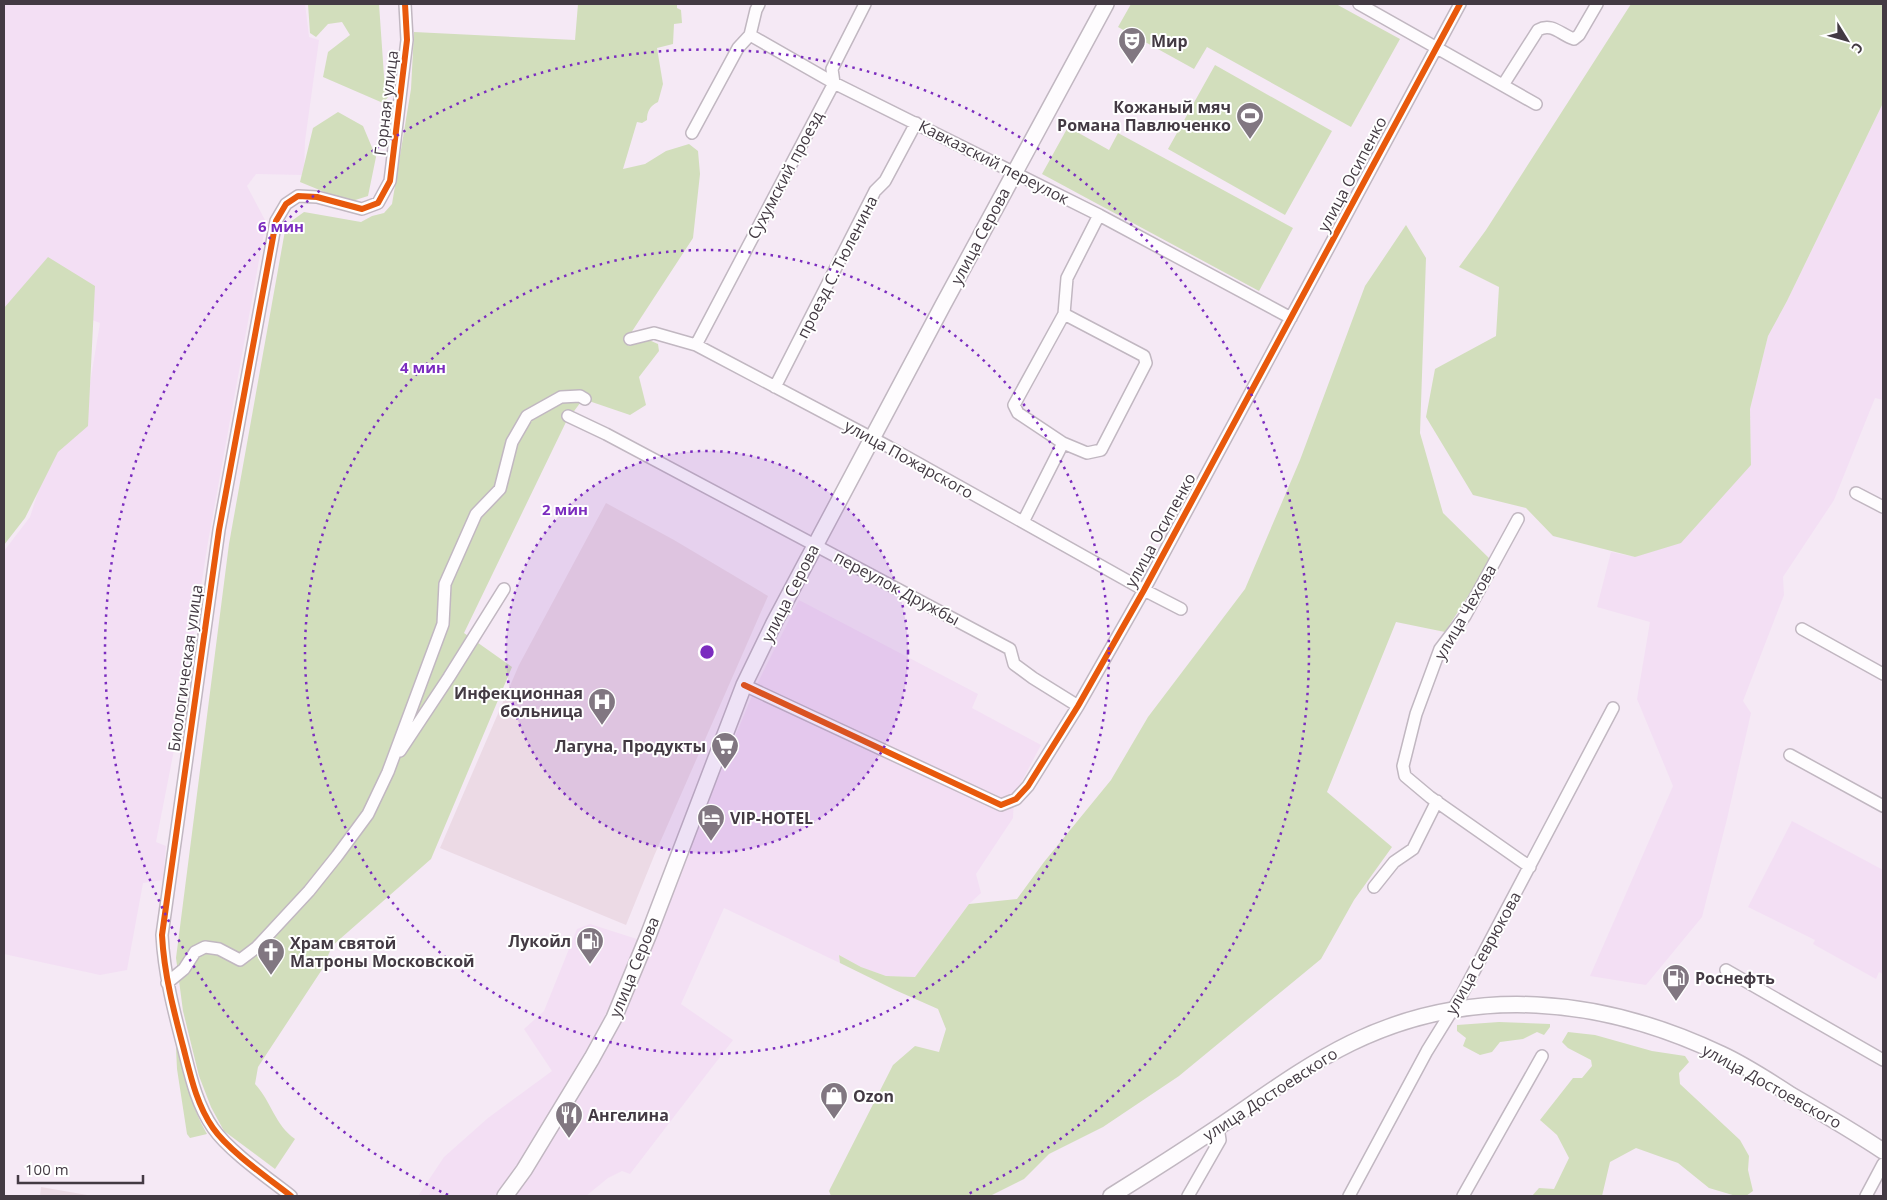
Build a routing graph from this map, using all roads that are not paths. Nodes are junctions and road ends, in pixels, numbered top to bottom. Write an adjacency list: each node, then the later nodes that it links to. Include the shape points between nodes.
1 (405, 4): 16 (street, Горная улица, via 407,40 390,181)
2 (759, 4): 8 (street)
3 (865, 4): 10 (street, Сухумский проезд, via 832,69)
4 (1106, 4): 15 (main road, улица Серова)
5 (1359, 4): 9 (street)
6 (1460, 4): 9 (street, улица Осипенко)
7 (1597, 4): 11 (street, via 1574,39 1551,27 1538,30)
8 (750, 35): 10 (street, Кавказский переулок); 14 (street, via 738,48)
9 (1436, 48): 11 (street); 19 (street, улица Осипенко)
10 (834, 82): 13 (street, Кавказский переулок); 21 (street, Сухумский проезд)
11 (1503, 86): 12 (street)
12 (1536, 104)
13 (916, 123): 15 (street, Кавказский переулок); 22 (street, проезд С. Тюленина, via 885,181 875,191)
14 (692, 133)
15 (1014, 172): 17 (street, Кавказский переулок); 25 (main road, улица Серова)
16 (378, 203): 47 (street, Биологическая улица, via 362,208 317,197 298,196 286,204 276,221 219,530 171,863 162,935)
17 (1099, 215): 18 (street, via 1067,278); 19 (street, Кавказский переулок)
18 (1064, 314): 26 (street, via 1014,405 1018,413); 26 (street, via 1144,356 1146,363 1101,450 1086,453)
19 (1291, 318): 33 (street, улица Осипенко)
20 (630, 339): 21 (street, улица Пожарского, via 654,332)
21 (696, 345): 22 (street, улица Пожарского)
22 (775, 388): 25 (street, улица Пожарского)
23 (585, 399): 41 (street, via 580,396 561,397 544,405 527,416 512,442 500,489 476,514 445,584 442,624)
24 (568, 416): 31 (street, переулок Дружбы)
25 (871, 438): 30 (street, улица Пожарского); 31 (main road, улица Серова)
26 (1063, 443): 30 (street)
27 (1856, 492): 28 (street)
28 (1883, 507)
29 (1518, 519): 42 (street, улица Чехова, via 1465,616 1440,649 1416,714 1403,766 1405,776)
30 (1023, 522): 33 (street, улица Пожарского)
31 (814, 545): 37 (main road, улица Серова); 38 (street, переулок Дружбы, via 1010,649 1014,664)
32 (504, 589): 41 (street)
33 (1144, 590): 34 (street, улица Пожарского); 38 (street, улица Осипенко)
34 (1181, 609)
35 (1802, 629): 36 (street)
36 (1883, 674)
37 (744, 685): 38 (street, улица Осипенко, via 1001,805 1016,799 1028,786); 55 (main road, улица Серова, via 614,1018 578,1083)
38 (1078, 706)
39 (1613, 708): 44 (street, улица Севрюкова)
40 (1790, 755): 43 (street)
41 (388, 772): 47 (street, via 368,814 337,856 257,947 240,960 219,949 205,948 195,952 184,969)
42 (1437, 802): 44 (street); 45 (street, via 1413,849 1394,862)
43 (1883, 806)
44 (1530, 867): 48 (street, улица Севрюкова)
45 (1374, 887)
46 (1726, 970): 50 (street)
47 (167, 984): 54 (street, Биологическая улица, via 195,1092 214,1130)
48 (1452, 1010): 51 (main road, улица Достоевского, via 1397,1026 1346,1046 1294,1075); 52 (main road, улица Достоевского, via 1529,1004 1600,1012 1686,1039 1751,1070); 58 (street, улица Севрюкова)
49 (1542, 1056): 59 (street)
50 (1883, 1060)
51 (1218, 1127): 56 (main road, улица Достоевского); 57 (street, via 1220,1140)
52 (1883, 1151)
53 (1883, 1164): 60 (street)
54 (291, 1196)
55 (505, 1196)
56 (1112, 1196)
57 (1188, 1196)
58 (1349, 1196)
59 (1464, 1196)
60 (1866, 1196)

